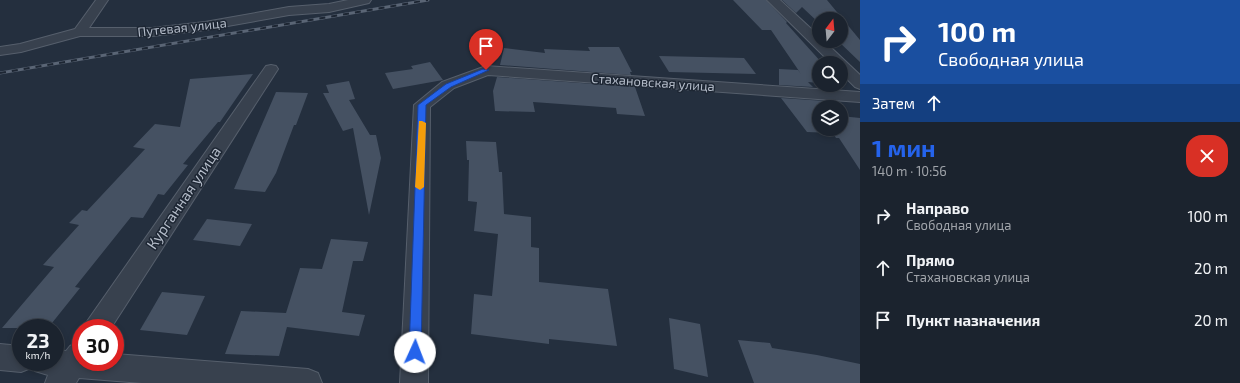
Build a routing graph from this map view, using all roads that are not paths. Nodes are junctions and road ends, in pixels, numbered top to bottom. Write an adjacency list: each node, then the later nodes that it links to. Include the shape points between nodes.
1 (102, 0): 4 (street)
2 (365, 0): 4 (street, Путевая улица, via 329,8 289,11 205,26 160,31)
3 (773, 0): 6 (street)
4 (80, 32): 5 (street, Путевая улица)
5 (0, 51)
6 (832, 56)
7 (271, 69): 11 (street, Курганная улица)
8 (848, 72): 9 (street)
9 (860, 84)
10 (860, 97): 16 (street, Стахановская улица, via 486,70 448,85 422,105)
11 (103, 319)
12 (0, 357): 13 (street)
13 (12, 358)
14 (71, 367): 15 (street)
15 (308, 383)
16 (414, 383)

